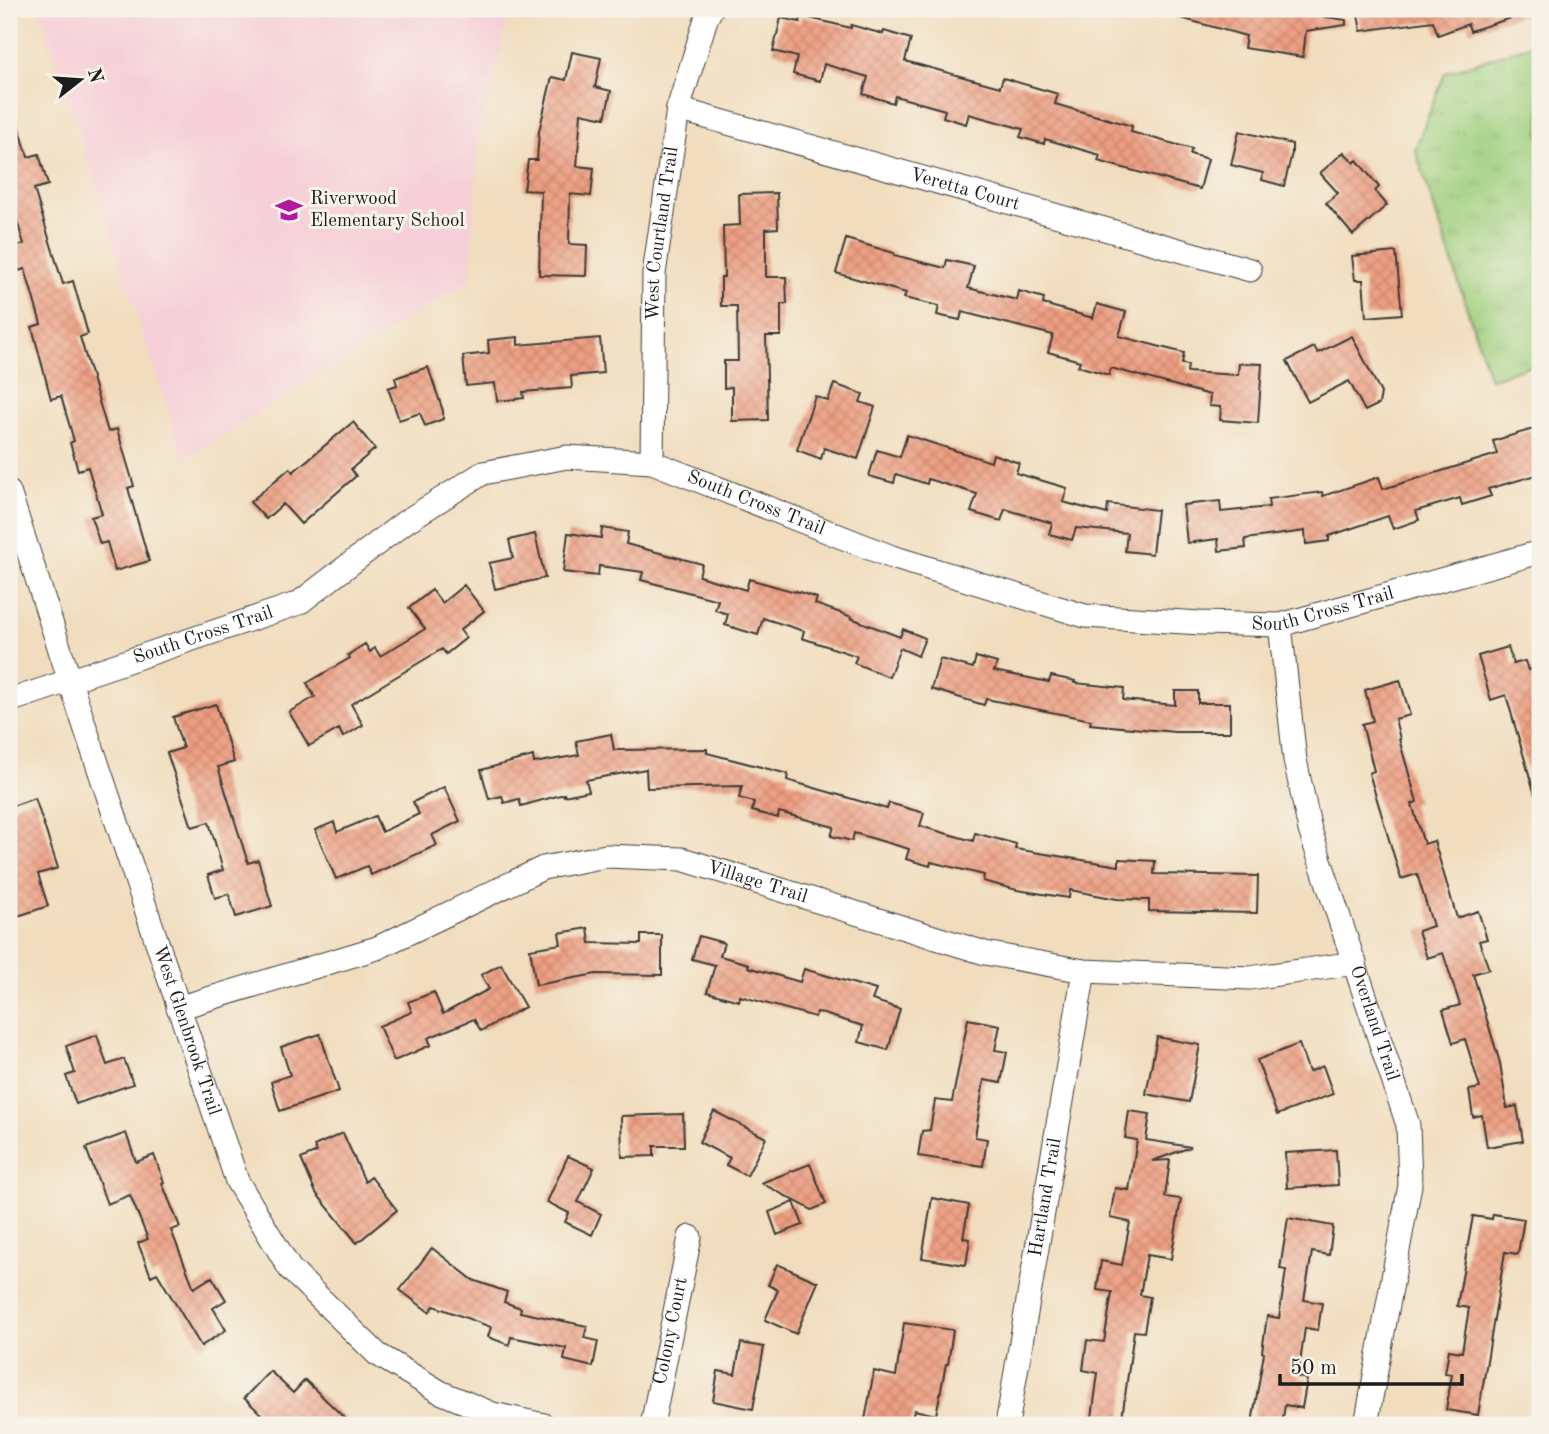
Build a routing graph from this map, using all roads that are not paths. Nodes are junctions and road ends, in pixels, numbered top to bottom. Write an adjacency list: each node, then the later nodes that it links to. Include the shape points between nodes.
1 (710, 9): 2 (street, West Courtland Trail)
2 (678, 108): 3 (street, Veretta Court); 4 (street, West Courtland Trail, via 654,274)
3 (1250, 270)
4 (652, 462): 7 (street, South Cross Trail, via 892,557 1085,616); 8 (street, South Cross Trail, via 567,457 483,473 405,522 299,603)
5 (9, 492): 8 (street, West Glenbrook Trail)
6 (1540, 551): 7 (street, South Cross Trail)
7 (1280, 625): 10 (street, Overland Trail, via 1295,760 1308,818)
8 (70, 681): 9 (street, South Cross Trail); 12 (street, West Glenbrook Trail)
9 (9, 701)
10 (1355, 963): 11 (street, Village Trail, via 1250,978); 17 (street, Overland Trail, via 1408,1125 1410,1185)
11 (1084, 971): 12 (street, Village Trail, via 985,953 682,859 606,856 543,868 377,948); 16 (street, Hartland Trail)
12 (178, 1008): 14 (street, West Glenbrook Trail, via 237,1181 290,1269 377,1354 440,1392 494,1415)
13 (690, 1237): 15 (street, Colony Court)
14 (544, 1425)
15 (652, 1425)
16 (1007, 1425)
17 (1366, 1425)

